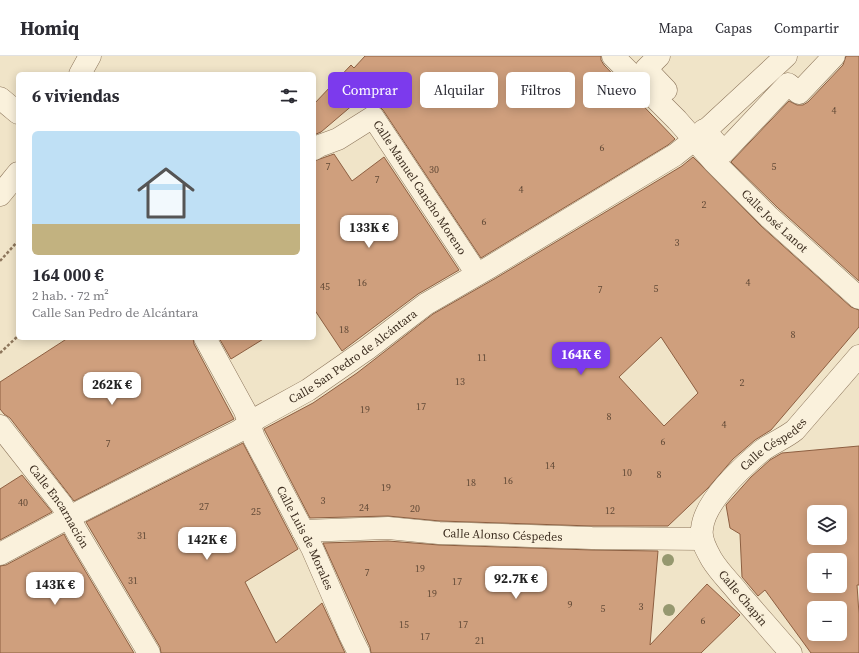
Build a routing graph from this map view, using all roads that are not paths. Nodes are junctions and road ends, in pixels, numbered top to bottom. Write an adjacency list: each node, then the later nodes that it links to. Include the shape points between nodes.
1 (90, 56): 6 (street)
2 (613, 56): 9 (street, via 677,120)
3 (659, 56): 9 (street, via 646,69)
4 (786, 56): 9 (street, Calle San Pedro de Alcántara)
5 (834, 56): 9 (street, via 799,93 788,84 724,152)
6 (81, 72)
7 (0, 98): 8 (street)
8 (16, 111)
9 (700, 135): 13 (street, Calle San Pedro de Alcántara, via 675,155); 14 (street, Calle José Lanot, via 714,162 769,217)
10 (316, 148): 13 (street, Calle Manuel Cancho Moreno, via 338,139 373,116)
11 (16, 175): 12 (street)
12 (0, 195)
13 (477, 274): 17 (street, Calle San Pedro de Alcántara, via 426,304 308,390)
14 (859, 298)
15 (206, 340): 17 (street, Calle Luis de Morales, via 245,411)
16 (859, 356): 21 (street, Calle Céspedes, via 795,430 759,453 718,495 704,521)
17 (249, 424): 19 (street, Calle San Pedro de Alcántara); 20 (street, Calle Luis de Morales)
18 (0, 426): 19 (street, Calle Encarnación, via 58,499)
19 (69, 517): 22 (street, Calle San Pedro de Alcántara); 23 (street, Calle Encarnación)
20 (303, 531): 21 (street, Calle Alonso Céspedes, via 388,528 584,538); 24 (street, Calle Luis de Morales)
21 (702, 539): 25 (street, Calle Chapín, via 713,561)
22 (0, 554)
23 (149, 653)
24 (359, 653)
25 (791, 653)

